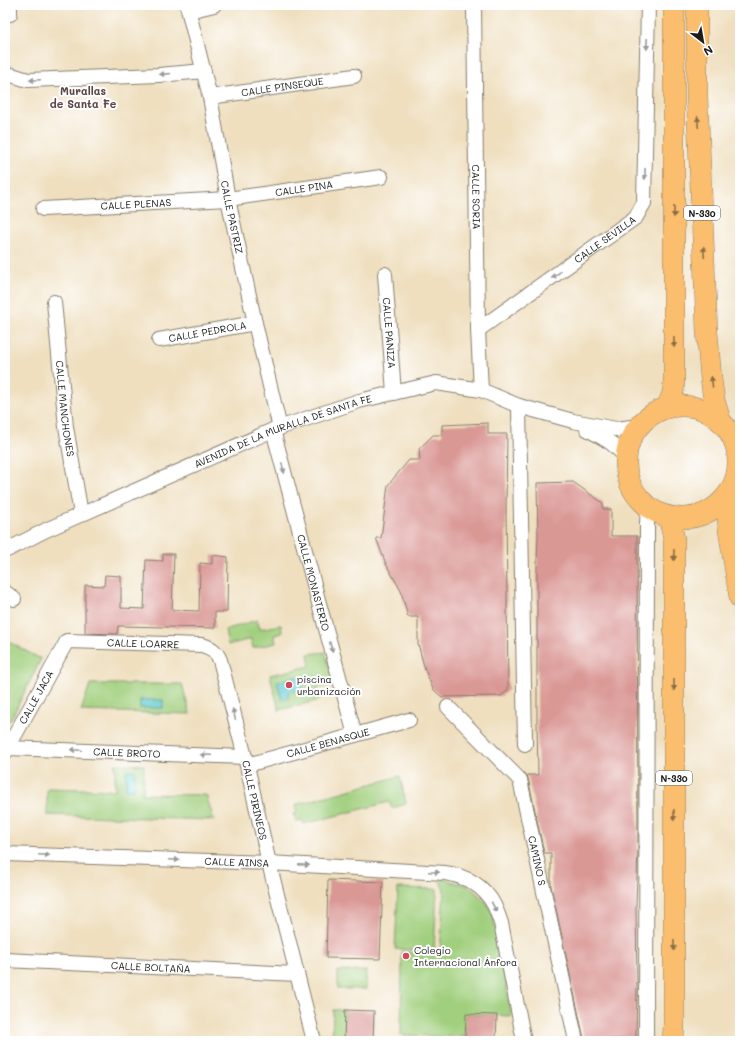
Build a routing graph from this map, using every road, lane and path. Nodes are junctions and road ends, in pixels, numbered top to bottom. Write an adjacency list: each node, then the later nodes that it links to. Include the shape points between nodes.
1 (10, 5): 8 (street, via 10,14)
2 (214, 5): 7 (street)
3 (474, 5): 19 (street, CALLE SORIA)
4 (648, 5): 19 (street, CALLE SEVILLA, one-way to 19, via 644,202 636,217)
5 (674, 5): 24 (highway, N-330, one-way to 24, via 674,381 673,393)
6 (697, 5): 25 (highway, N-330, one-way to 6, via 714,400 707,332 697,96)
7 (188, 8): 9 (street, CALLE PASTRIZ)
8 (5, 14)
9 (204, 71): 10 (street, one-way to 10, via 28,80); 12 (street, CALLE PASTRIZ)
10 (5, 73)
11 (354, 76): 12 (street, CALLE PINSEQUE)
12 (210, 97): 14 (street, CALLE PASTRIZ)
13 (381, 177): 14 (street, CALLE PINA)
14 (228, 199): 15 (street, CALLE PLENAS); 18 (street, CALLE PASTRIZ)
15 (43, 209)
16 (385, 274): 22 (street, CALLE PANIZA)
17 (54, 302): 33 (street, CALLE MANCHONES, via 66,427)
18 (255, 323): 20 (street, CALLE PEDROLA); 28 (street, CALLE PASTRIZ)
19 (478, 330): 21 (street, CALLE SORIA)
20 (159, 340)
21 (481, 390): 22 (street, AVENIDA DE LA MURALLA DE SANTA FE, via 436,383); 23 (street, AVENIDA DE LA MURALLA DE SANTA FE)
22 (394, 393): 28 (street, AVENIDA DE LA MURALLA DE SANTA FE, via 358,401)
23 (519, 406): 26 (street, AVENIDA DE LA MURALLA DE SANTA FE); 42 (street)
24 (667, 408): 25 (highway, N-330, via 690,406 706,411); 27 (highway, N-330)
25 (720, 420): 29 (highway, N-330)
26 (573, 421): 27 (street, AVENIDA DE LA MURALLA DE SANTA FE, via 616,429); 30 (street, AVENIDA DE LA MURALLA DE SANTA FE, via 608,440)
27 (639, 426): 30 (highway, N-330, via 629,442)
28 (277, 429): 33 (street, AVENIDA DE LA MURALLA DE SANTA FE); 41 (street, CALLE MONASTERIO, one-way to 41, via 320,606)
29 (738, 447): 31 (highway, N-330, via 739,466)
30 (626, 458): 32 (highway, N-330, via 632,486)
31 (730, 493): 34 (highway, N-330, via 716,507 699,516); 36 (highway, N-330, via 729,530)
32 (648, 507): 34 (highway, N-330); 52 (street)
33 (81, 514): 35 (street, AVENIDA DE LA MURALLA DE SANTA FE)
34 (669, 516): 53 (highway, N-330, one-way to 53, via 674,540)
35 (5, 551)
36 (740, 598)
37 (67, 642): 38 (street, CALLE LOARRE, via 202,646); 43 (street, CALLE JACA)
38 (217, 653): 44 (street, CALLE PIRINEOS, one-way to 38)
39 (448, 707): 51 (street, CAMINO S, via 520,780)
40 (409, 720): 41 (street, CALLE BENASQUE)
41 (355, 735): 44 (street, CALLE BENASQUE)
42 (525, 744)
43 (7, 750): 44 (street, CALLE BROTO, one-way to 43)
44 (246, 761): 46 (street, CALLE PIRINEOS)
45 (5, 854): 46 (street, CALLE AINSA, one-way to 46)
46 (269, 863): 48 (street, CALLE PIRINEOS); 50 (street, CALLE AINSA, one-way to 50, via 445,873 468,879 488,895 501,923)
47 (5, 960): 48 (street, CALLE BOLTAÑA)
48 (297, 974): 49 (street, CALLE PIRINEOS)
49 (314, 1041)
50 (524, 1041)
51 (576, 1041)
52 (646, 1041)
53 (673, 1041)

